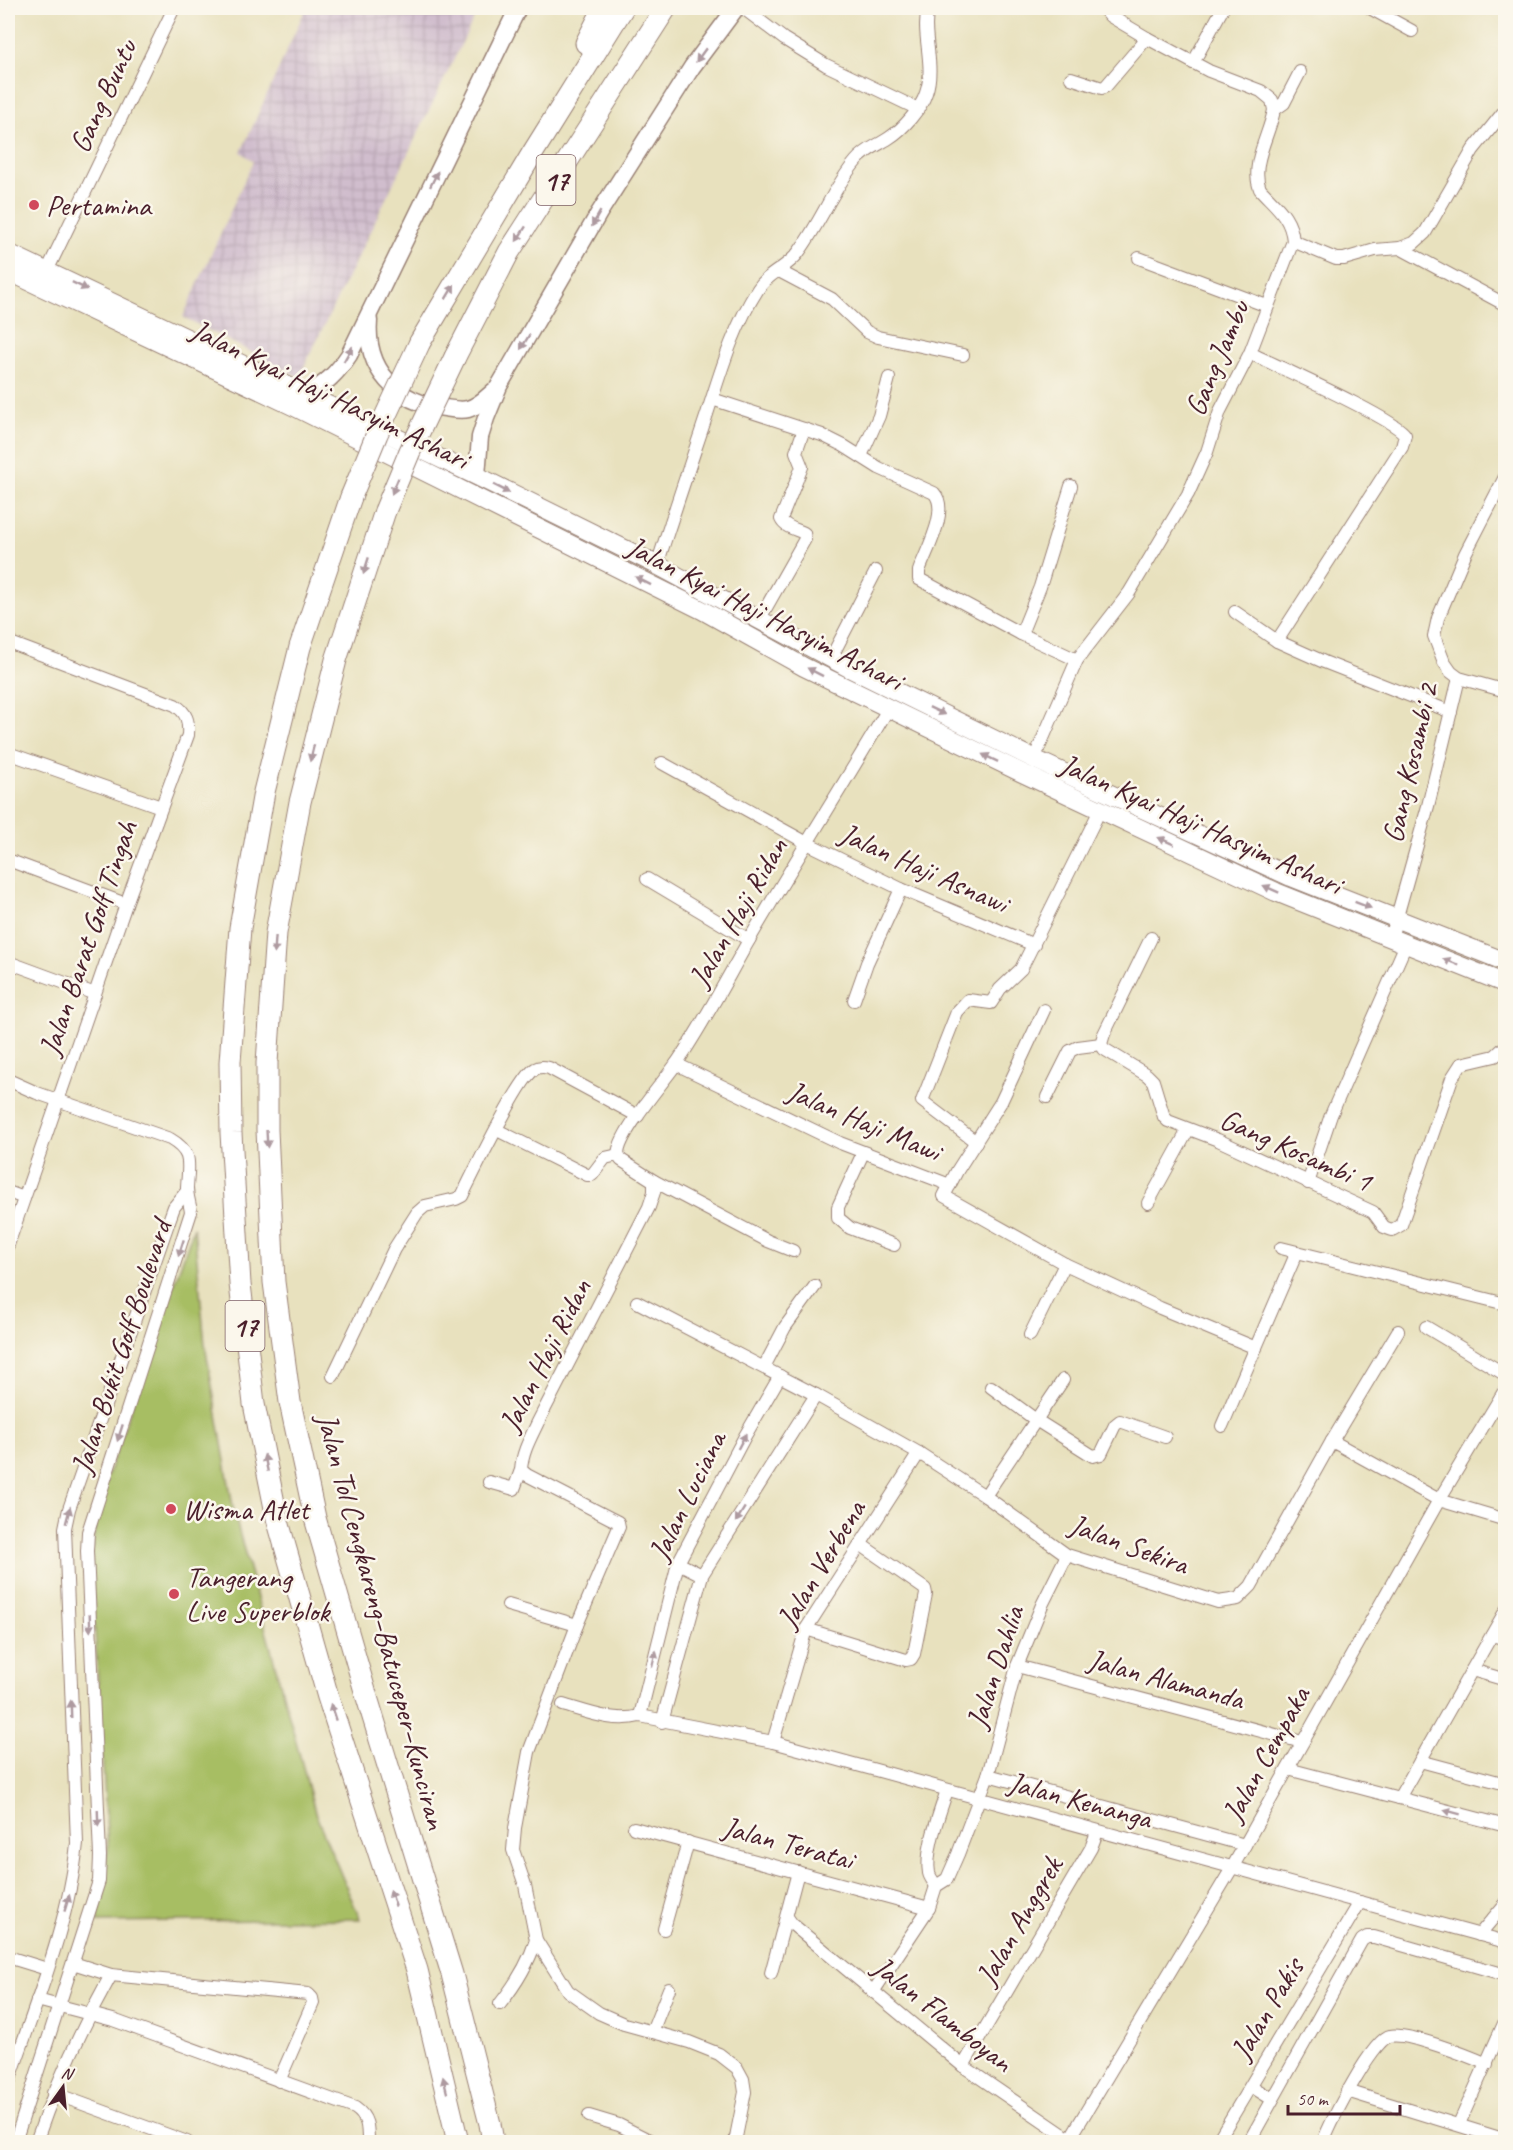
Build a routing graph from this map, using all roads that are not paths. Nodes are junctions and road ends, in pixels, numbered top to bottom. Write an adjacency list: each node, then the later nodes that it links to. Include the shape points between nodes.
1 (174, 8): 28 (street, Gang Buntu)
2 (518, 8): 32 (main road, one-way to 2)
3 (604, 8): 21 (highway)
4 (624, 8): 21 (highway, 17)
5 (666, 8): 22 (highway, Jalan Tol Cengkareng–Batuceper–Kunciran / 17)
6 (683, 8): 22 (highway)
7 (736, 8): 36 (main road, one-way to 36, via 692,67 599,213)
8 (743, 8): 18 (street, via 826,64)
9 (928, 8): 18 (street, via 930,77)
10 (1103, 8): 14 (street)
11 (1223, 8): 15 (street)
12 (1370, 8): 13 (street)
13 (1412, 31)
14 (1147, 38): 15 (street); 17 (street, via 1106,86)
15 (1193, 63): 19 (street, via 1261,91 1272,100)
16 (1300, 72): 19 (street, via 1284,103)
17 (1071, 78)
18 (918, 109): 29 (street, via 897,132 872,146 855,162 798,253)
19 (1274, 110): 23 (street, via 1257,183 1288,220)
20 (1505, 112): 24 (street, via 1473,150 1425,233)
21 (532, 154): 198 (highway, 17, one-way to 21, bridge, via 417,1970 328,1697 278,1518 254,1404 240,1284 230,1062 240,928 264,792 300,647 351,497 420,342)
22 (558, 176): 199 (highway, Jalan Tol Cengkareng–Batuceper–Kunciran / 17, one-way to 199, bridge, via 509,252 454,357 385,511 333,670 300,802 276,933 267,1063 274,1282 290,1402 315,1518 452,1974)
23 (1293, 241): 24 (street, via 1344,259); 31 (street, Gang Jambu)
24 (1400, 248): 30 (street)
25 (8, 253): 28 (main road, Jalan Kyai Haji Hasyim Ashari)
26 (1139, 258): 31 (street)
27 (8, 271): 28 (main road, Jalan Kyai Haji Hasyim Ashari)
28 (34, 271): 37 (main road, Jalan Kyai Haji Hasyim Ashari, one-way to 37); 55 (main road, Jalan Kyai Haji Hasyim Ashari, one-way to 28)
29 (779, 271): 34 (street, via 831,298 878,338); 38 (street, via 759,288 732,338)
30 (1503, 300)
31 (1267, 306): 33 (street, Gang Jambu)
32 (370, 313): 36 (main road, via 372,356 398,391 417,402 466,410); 37 (main road, one-way to 32, via 337,372)
33 (1250, 353): 49 (street, via 1373,413 1405,435 1402,447); 52 (street, Gang Jambu, via 1220,411 1208,452 1188,495 1129,593)
34 (963, 355)
35 (888, 378): 40 (street, via 879,416)
36 (499, 386): 42 (main road, via 480,437)
37 (307, 394): 42 (main road, Jalan Kyai Haji Hasyim Ashari)
38 (712, 399): 39 (street); 44 (street)
39 (804, 429): 40 (street); 47 (street, via 796,452 802,467 781,519 790,528 804,533 805,539)
40 (861, 456): 48 (street, via 937,495 940,514 919,579)
41 (1506, 475): 53 (street, Gang Kosambi 2, via 1465,554 1434,631 1444,662)
42 (477, 476): 44 (main road, Jalan Kyai Haji Hasyim Ashari, one-way to 44)
43 (1071, 486): 48 (street)
44 (657, 565): 47 (main road, Jalan Kyai Haji Hasyim Ashari)
45 (876, 571): 51 (street)
46 (1235, 612): 49 (street)
47 (759, 620): 51 (main road, Jalan Kyai Haji Hasyim Ashari)
48 (1021, 634): 52 (street)
49 (1277, 641): 56 (street)
50 (8, 642): 60 (street, Jalan Barat Golf Tingah, via 175,705 186,715 188,735)
51 (831, 658): 58 (main road, Jalan Kyai Haji Hasyim Ashari, one-way to 58)
52 (1077, 660): 58 (street, Gang Jambu)
53 (1459, 678): 54 (street); 56 (street, Gang Kosambi 2)
54 (1506, 691)
55 (888, 709): 61 (main road, Jalan Kyai Haji Hasyim Ashari, one-way to 55); 62 (street, Jalan Haji Ridan)
56 (1451, 712): 67 (street, Gang Kosambi 2)
57 (8, 753): 60 (street)
58 (1034, 759): 67 (main road, Jalan Kyai Haji Hasyim Ashari, one-way to 67, via 1291,876)
59 (662, 763): 62 (street, Jalan Haji Asnawi)
60 (161, 807): 66 (street, Jalan Barat Golf Tingah)
61 (1100, 810): 70 (main road, Jalan Kyai Haji Hasyim Ashari, one-way to 61, via 1276,892); 71 (street, Jalan Haji Asnawi)
62 (807, 843): 65 (street, Jalan Haji Asnawi); 69 (street, Jalan Haji Ridan)
63 (8, 860): 66 (street)
64 (647, 879): 69 (street)
65 (901, 889): 71 (street, Jalan Haji Asnawi); 76 (street)
66 (126, 904): 75 (street, Jalan Barat Golf Tingah)
67 (1397, 918): 70 (street, Gang Kosambi 2); 73 (main road, Jalan Kyai Haji Hasyim Ashari)
68 (1151, 938): 78 (street)
69 (749, 940): 80 (street, Jalan Haji Ridan)
70 (1398, 941): 74 (main road, Jalan Kyai Haji Hasyim Ashari, one-way to 70); 91 (street, Gang Kosambi 2)
71 (1034, 945): 87 (street, via 1021,969 1000,989 994,1001 971,999 961,1005 922,1101)
72 (8, 962): 75 (street)
73 (1506, 962)
74 (1506, 984)
75 (95, 994): 83 (street, Jalan Barat Golf Tingah)
76 (854, 1000)
77 (1044, 1010): 87 (street, Jalan Haji Mawi, via 1001,1102)
78 (1101, 1044): 82 (street, via 1070,1051); 86 (street, Gang Kosambi 1, via 1107,1053 1148,1075 1164,1117)
79 (1506, 1046): 91 (street, Gang Kosambi 1, via 1495,1056 1461,1064 1456,1071 1401,1225 1392,1230 1384,1227 1373,1212)
80 (676, 1064): 84 (street, Jalan Haji Ridan); 88 (street, Jalan Haji Mawi)
81 (8, 1080): 83 (street)
82 (1047, 1096)
83 (58, 1100): 93 (street, via 178,1143 189,1158); 95 (street, Jalan Barat Golf Tingah)
84 (638, 1116): 85 (street, via 557,1071 542,1067 529,1074); 89 (street, Jalan Haji Ridan)
85 (497, 1130): 89 (street, via 589,1176 605,1158); 111 (street, via 462,1196 425,1206 417,1213 394,1249)
86 (1188, 1130): 91 (street, Gang Kosambi 1); 96 (street)
87 (976, 1142): 92 (street, Jalan Haji Mawi)
88 (862, 1153): 92 (street, Jalan Haji Mawi); 98 (street, via 838,1207 838,1218 850,1228)
89 (618, 1155): 90 (street)
90 (654, 1181): 100 (street); 123 (street, Jalan Haji Ridan, via 649,1207 538,1422 524,1452)
91 (1308, 1183)
92 (950, 1185): 102 (street, via 945,1198)
93 (187, 1191): 170 (street, Jalan Bukit Golf Boulevard, one-way to 170, via 189,1221 88,1532 100,1869); 171 (street, Jalan Bukit Golf Boulevard, one-way to 93, via 71,1888 77,1844 65,1528 170,1218)
94 (8, 1192): 95 (street)
95 (24, 1198): 97 (street, Jalan Barat Golf Tingah)
96 (1148, 1203)
97 (8, 1245)
98 (894, 1245)
99 (1281, 1248): 101 (street)
100 (793, 1251)
101 (1297, 1252): 105 (street); 109 (street)
102 (1065, 1264): 108 (street); 109 (street)
103 (815, 1286): 110 (street, via 785,1327)
104 (637, 1302): 110 (street, Jalan Sekira)
105 (1506, 1305)
106 (1426, 1327): 113 (street)
107 (1398, 1331): 121 (street, Jalan Sekira)
108 (1030, 1335)
109 (1256, 1348): 119 (street)
110 (764, 1367): 112 (street, Jalan Sekira)
111 (333, 1376)
112 (780, 1376): 117 (street, Jalan Sekira); 130 (street, Jalan Luciana, one-way to 112)
113 (1506, 1376)
114 (1063, 1380): 118 (street)
115 (991, 1387): 118 (street)
116 (1506, 1388): 126 (street, Jalan Cempaka)
117 (816, 1395): 122 (street, Jalan Sekira); 131 (street, Jalan Luciana, one-way to 131)
118 (1036, 1420): 120 (street, via 1096,1457 1120,1421); 125 (street)
119 (1222, 1426)
120 (1165, 1437)
121 (1332, 1441): 126 (street); 129 (street, Jalan Sekira, via 1251,1586 1238,1599 1218,1602)
122 (919, 1453): 125 (street, Jalan Sekira); 128 (street, Jalan Verbena)
123 (521, 1470): 124 (street, via 514,1489); 134 (street, Jalan Haji Ridan, via 618,1522 617,1534)
124 (489, 1482)
125 (985, 1496): 129 (street, Jalan Sekira)
126 (1439, 1500): 127 (street); 145 (street, Jalan Cempaka)
127 (1506, 1520)
128 (860, 1544): 135 (street, Jalan Verbena); 135 (street, via 925,1589 911,1659)
129 (1067, 1555): 138 (street, Jalan Dahlia)
130 (678, 1563): 131 (street); 142 (street, Jalan Luciana, one-way to 130)
131 (702, 1575): 143 (street, Jalan Luciana)
132 (508, 1605): 134 (street)
133 (1506, 1610): 136 (street)
134 (577, 1625): 167 (street, Jalan Haji Ridan, via 529,1752 515,1828 513,1850)
135 (806, 1629): 144 (street, Jalan Verbena)
136 (1492, 1635): 137 (street); 139 (street)
137 (1506, 1639)
138 (1017, 1666): 145 (street, Jalan Alamanda); 148 (street, Jalan Dahlia)
139 (1472, 1670): 140 (street); 146 (street)
140 (1506, 1680)
141 (563, 1705): 142 (street, via 609,1719)
142 (640, 1716): 143 (street, Jalan Kenanga)
143 (662, 1722): 144 (street, Jalan Kenanga)
144 (773, 1742): 150 (street, Jalan Kenanga)
145 (1302, 1743): 147 (street, Jalan Cempaka)
146 (1420, 1761): 149 (street); 151 (street)
147 (1288, 1769): 151 (street); 157 (street, Jalan Cempaka)
148 (988, 1775): 152 (street, Jalan Dahlia); 157 (street)
149 (1506, 1784)
150 (947, 1790): 152 (street, Jalan Kenanga); 160 (street, via 929,1859 929,1875)
151 (1399, 1798): 153 (street, one-way to 151)
152 (980, 1799): 155 (street, Jalan Kenanga); 160 (street, Jalan Dahlia, via 946,1879)
153 (1506, 1826)
154 (634, 1828): 156 (street, Jalan Teratai)
155 (1097, 1832): 158 (street, Jalan Kenanga); 184 (street, Jalan Anggrek)
156 (688, 1842): 159 (street, Jalan Teratai); 165 (street)
157 (1245, 1845): 158 (street, Jalan Cempaka)
158 (1232, 1868): 161 (street, Jalan Kenanga); 202 (street, Jalan Cempaka)
159 (798, 1872): 163 (street, Jalan Teratai); 164 (street)
160 (936, 1886): 163 (street)
161 (1360, 1902): 166 (street, Jalan Kenanga); 187 (street, Jalan Pakis)
162 (1506, 1903): 166 (street)
163 (929, 1908): 176 (street)
164 (787, 1917): 172 (street); 176 (street, Jalan Flamboyan)
165 (664, 1929)
166 (1479, 1935): 168 (street, Jalan Kenanga)
167 (536, 1940): 178 (street, via 520,1980); 182 (street, Jalan Haji Ridan, via 568,1991 599,2013)
168 (1506, 1942)
169 (8, 1957): 171 (street)
170 (73, 1962): 173 (street); 179 (street, Jalan Bukit Golf Boulevard)
171 (47, 1969): 177 (street, Jalan Bukit Golf Boulevard)
172 (771, 1973)
173 (111, 1975): 180 (street); 185 (street, via 308,1994 313,2003)
174 (1506, 1975): 190 (street, via 1367,1937)
175 (669, 1989): 182 (street)
176 (873, 1992): 184 (street, Jalan Flamboyan)
177 (37, 2000): 179 (street); 186 (street, Jalan Bukit Golf Boulevard)
178 (500, 2004)
179 (59, 2006): 180 (street); 194 (street, Jalan Bukit Golf Boulevard)
180 (90, 2013): 185 (street); 189 (street)
181 (1506, 2019): 183 (street)
182 (652, 2032): 201 (street, Jalan Haji Ridan, via 719,2054 737,2068 745,2092)
183 (1487, 2064): 188 (street, via 1461,2052 1389,2036 1374,2049); 192 (street)
184 (963, 2067): 202 (street, Jalan Flamboyan)
185 (279, 2081): 197 (street, via 355,2108 368,2122)
186 (8, 2085)
187 (1251, 2086): 190 (street); 203 (street, Jalan Pakis)
188 (1347, 2091): 192 (street); 205 (street)
189 (53, 2093): 195 (street); 196 (street)
190 (1272, 2099): 204 (street)
191 (589, 2116): 200 (street, via 619,2125)
192 (1459, 2124): 193 (street)
193 (1506, 2140)
194 (15, 2142)
195 (36, 2142)
196 (187, 2142)
197 (368, 2142)
198 (458, 2142)
199 (493, 2142)
200 (650, 2142)
201 (735, 2142)
202 (1070, 2142)
203 (1217, 2142)
204 (1249, 2142)
205 (1323, 2142)

